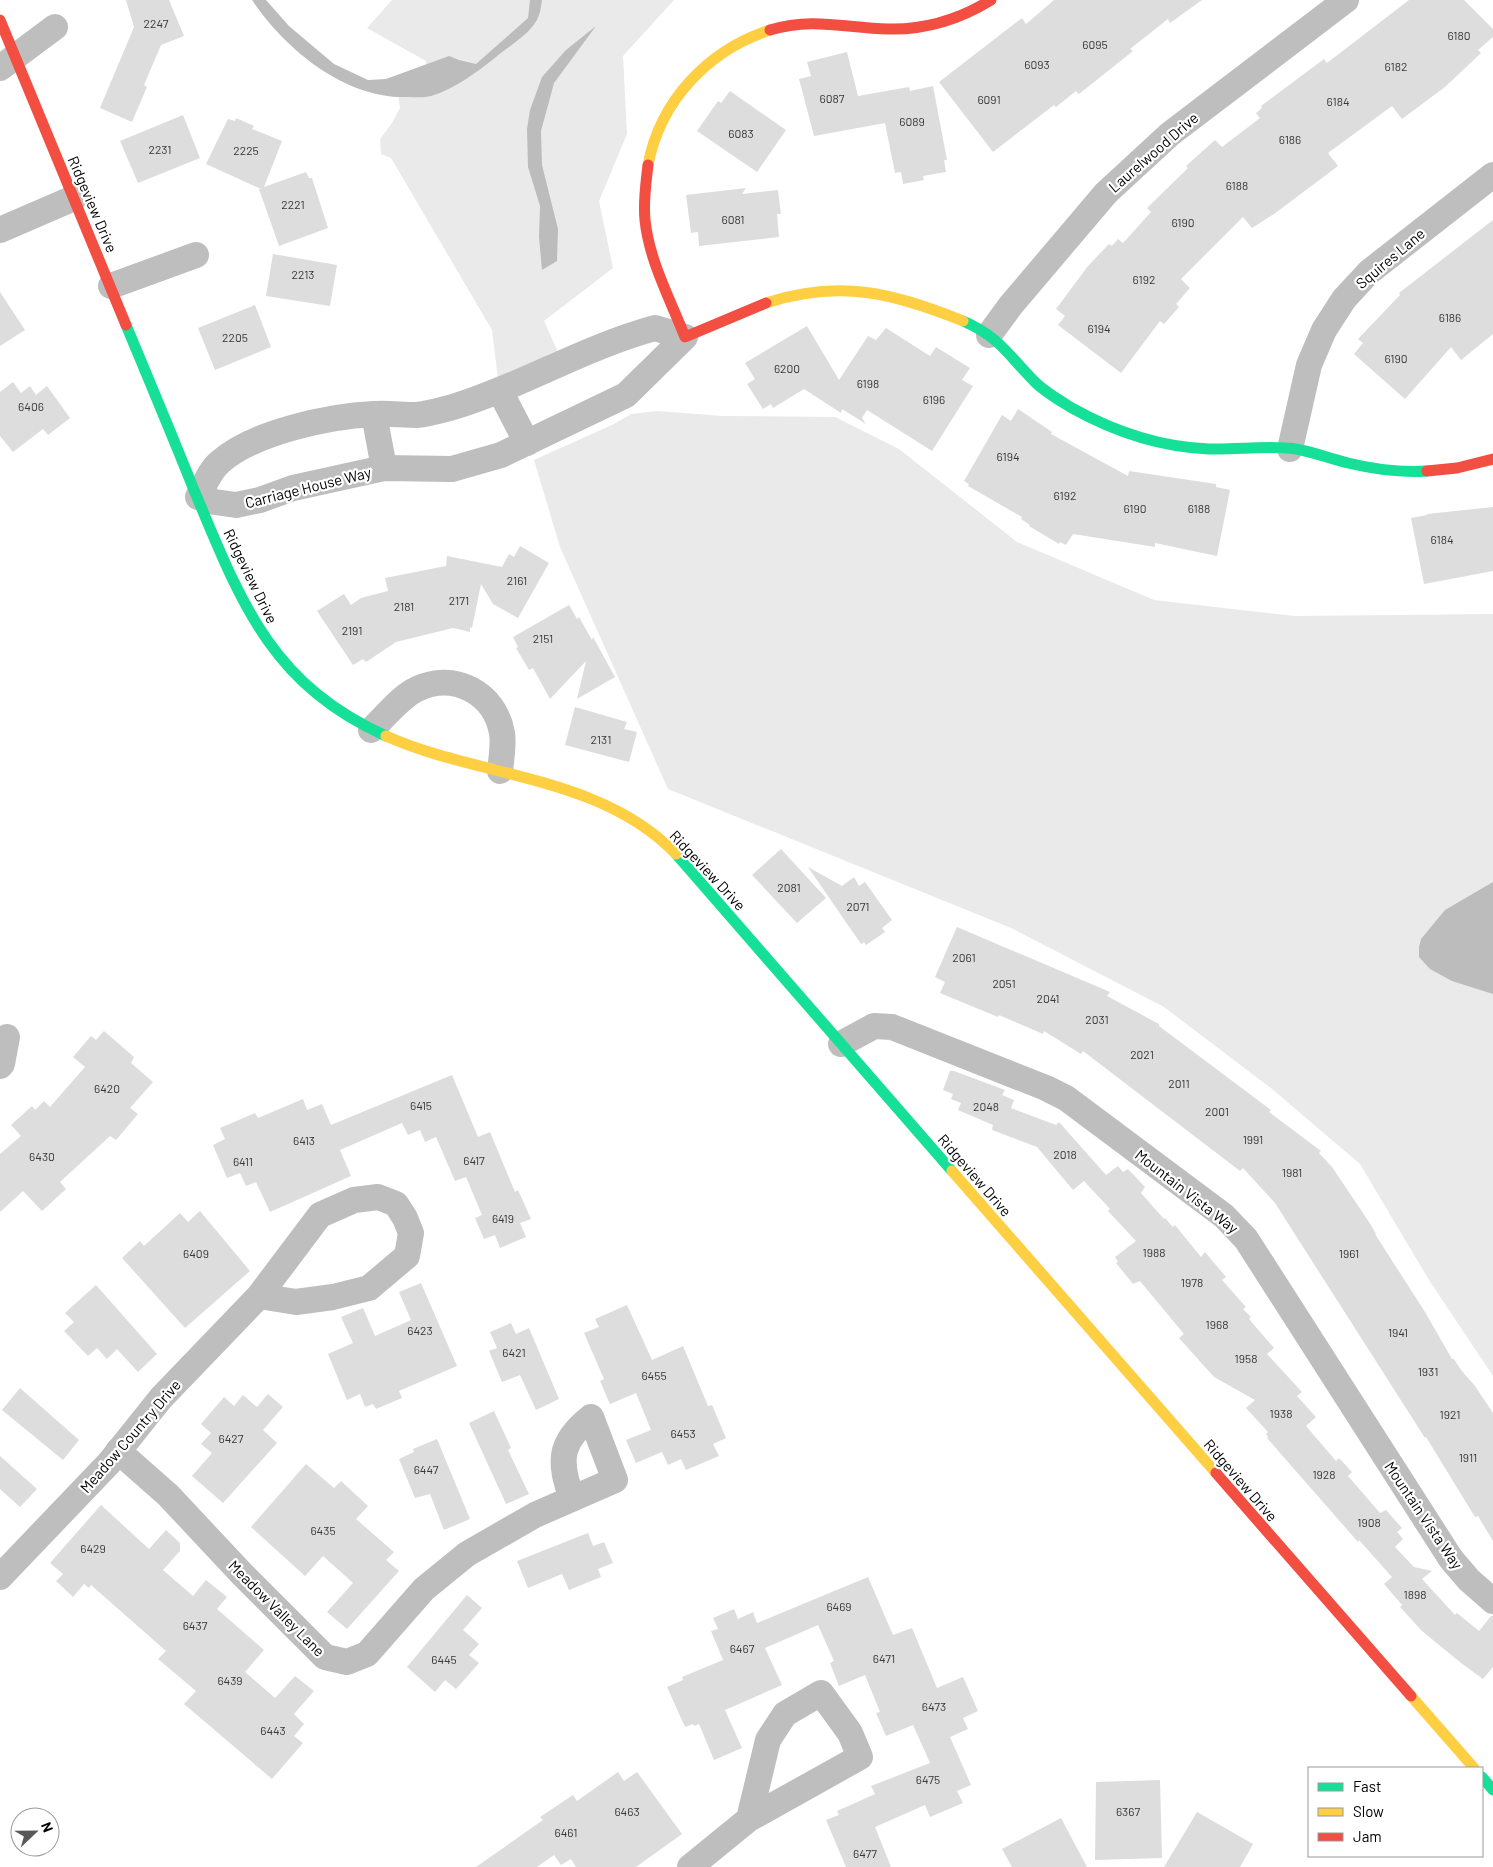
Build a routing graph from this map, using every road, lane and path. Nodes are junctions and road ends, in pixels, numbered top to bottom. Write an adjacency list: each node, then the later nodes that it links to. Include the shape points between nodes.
1 (991, 0): 12 (street, via 958,17 896,30 829,23 794,24 760,33 729,47 701,68 678,94 662,121 650,151 644,184 645,220 654,256)
2 (1346, 0): 11 (street, Laurelwood Drive, via 1170,134 1106,193 1011,305)
3 (0, 20): 5 (street, Ridgeview Drive)
4 (55, 27): 5 (street)
5 (7, 62): 7 (street, Ridgeview Drive)
6 (1493, 175): 16 (street, Squires Lane, via 1369,272 1344,299 1324,330 1309,365)
7 (74, 198): 8 (street); 10 (street, Ridgeview Drive)
8 (0, 230)
9 (196, 255): 10 (street)
10 (110, 286): 19 (street, Ridgeview Drive)
11 (990, 335): 12 (street, Carriage House Way, via 926,305 890,295 848,290 809,292 770,301); 16 (street, Carriage House Way, via 1038,384 1074,409 1117,429 1163,442 1208,448)
12 (686, 337): 13 (street, via 655,328 630,335); 15 (street, Carriage House Way, via 626,395)
13 (500, 391): 14 (street, via 418,415); 15 (street)
14 (374, 414): 18 (street, Carriage House Way); 19 (street, via 287,429 236,450 219,463)
15 (527, 442): 18 (street, Carriage House Way, via 501,455 452,469)
16 (1290, 449): 17 (street, Carriage House Way, via 1391,472 1430,472 1468,467)
17 (1493, 459)
18 (384, 468): 19 (street, Carriage House Way, via 293,488 236,505)
19 (198, 497): 20 (street, Ridgeview Drive, via 250,614 264,636 300,679 341,712)
20 (371, 730): 21 (street, Ridgeview Drive); 21 (street, via 416,689 434,683 460,685 472,689 497,714 503,735)
21 (500, 772): 23 (street, Ridgeview Drive, via 584,795 630,817 652,833 692,872)
22 (7, 1037): 24 (street)
23 (841, 1044): 29 (street, Mountain Vista Way, via 874,1026 892,1027 1046,1088 1066,1098 1224,1216 1246,1239 1451,1559); 30 (street, Ridgeview Drive)
24 (0, 1066)
25 (259, 1296): 25 (street, Meadow Country Drive, via 320,1215 354,1200 378,1198 396,1204 405,1218 411,1233 407,1256 369,1288 296,1302); 26 (street, Meadow Country Drive, via 161,1398)
26 (118, 1451): 27 (street, Meadow Valley Lane, via 168,1495 325,1658 347,1662 367,1654 424,1588 467,1554 535,1515); 28 (street, Meadow Country Drive)
27 (572, 1499)
28 (0, 1577)
29 (1493, 1601)
30 (1473, 1767)
31 (1483, 1778): 32 (street)
32 (1493, 1790)
33 (750, 1818): 33 (street, via 860,1757 850,1733 821,1693 785,1714 768,1740); 34 (street)
34 (690, 1867)

